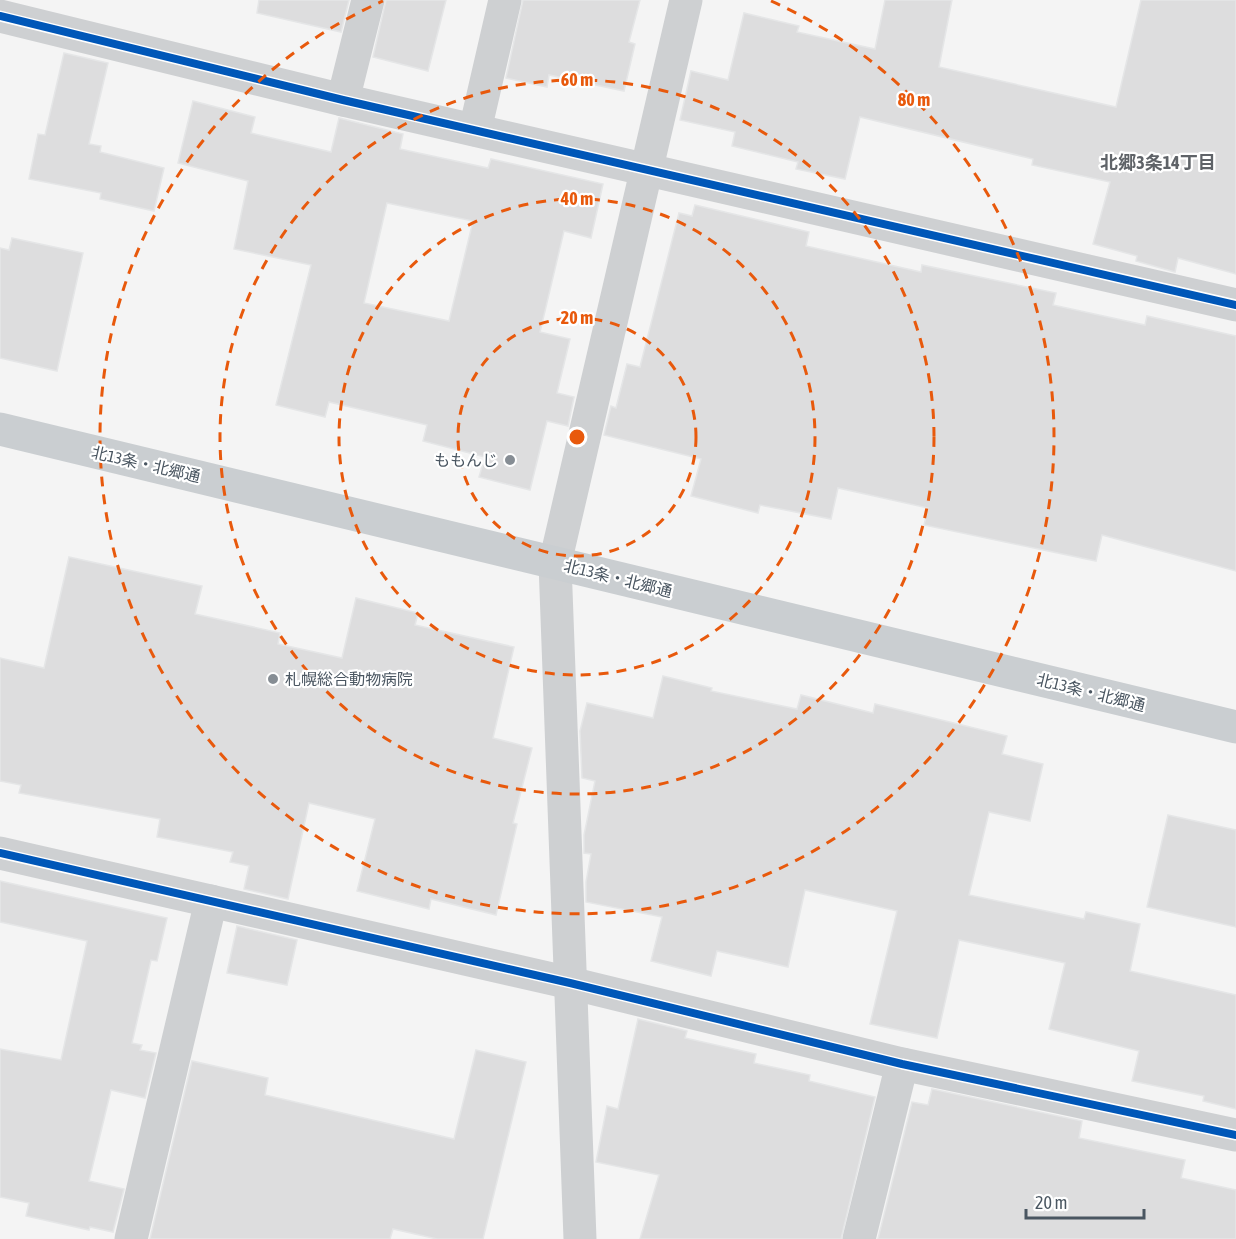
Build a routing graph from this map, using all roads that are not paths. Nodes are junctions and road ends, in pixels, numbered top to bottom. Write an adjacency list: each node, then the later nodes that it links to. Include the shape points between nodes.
1 (368, 0): 5 (street)
2 (505, 0): 6 (street)
3 (686, 0): 7 (street)
4 (0, 16): 5 (street)
5 (344, 100): 6 (street)
6 (474, 130): 7 (street)
7 (647, 169): 8 (street); 10 (street)
8 (1236, 305)
9 (0, 429): 10 (main road, 北13条・北郷通)
10 (555, 562): 11 (main road, 北13条・北郷通); 14 (street)
11 (1236, 727)
12 (0, 853): 13 (street)
13 (211, 901): 14 (street); 17 (street)
14 (570, 983): 15 (street); 18 (street)
15 (902, 1064): 16 (street); 19 (street)
16 (1236, 1134)
17 (131, 1239)
18 (580, 1239)
19 (859, 1239)

